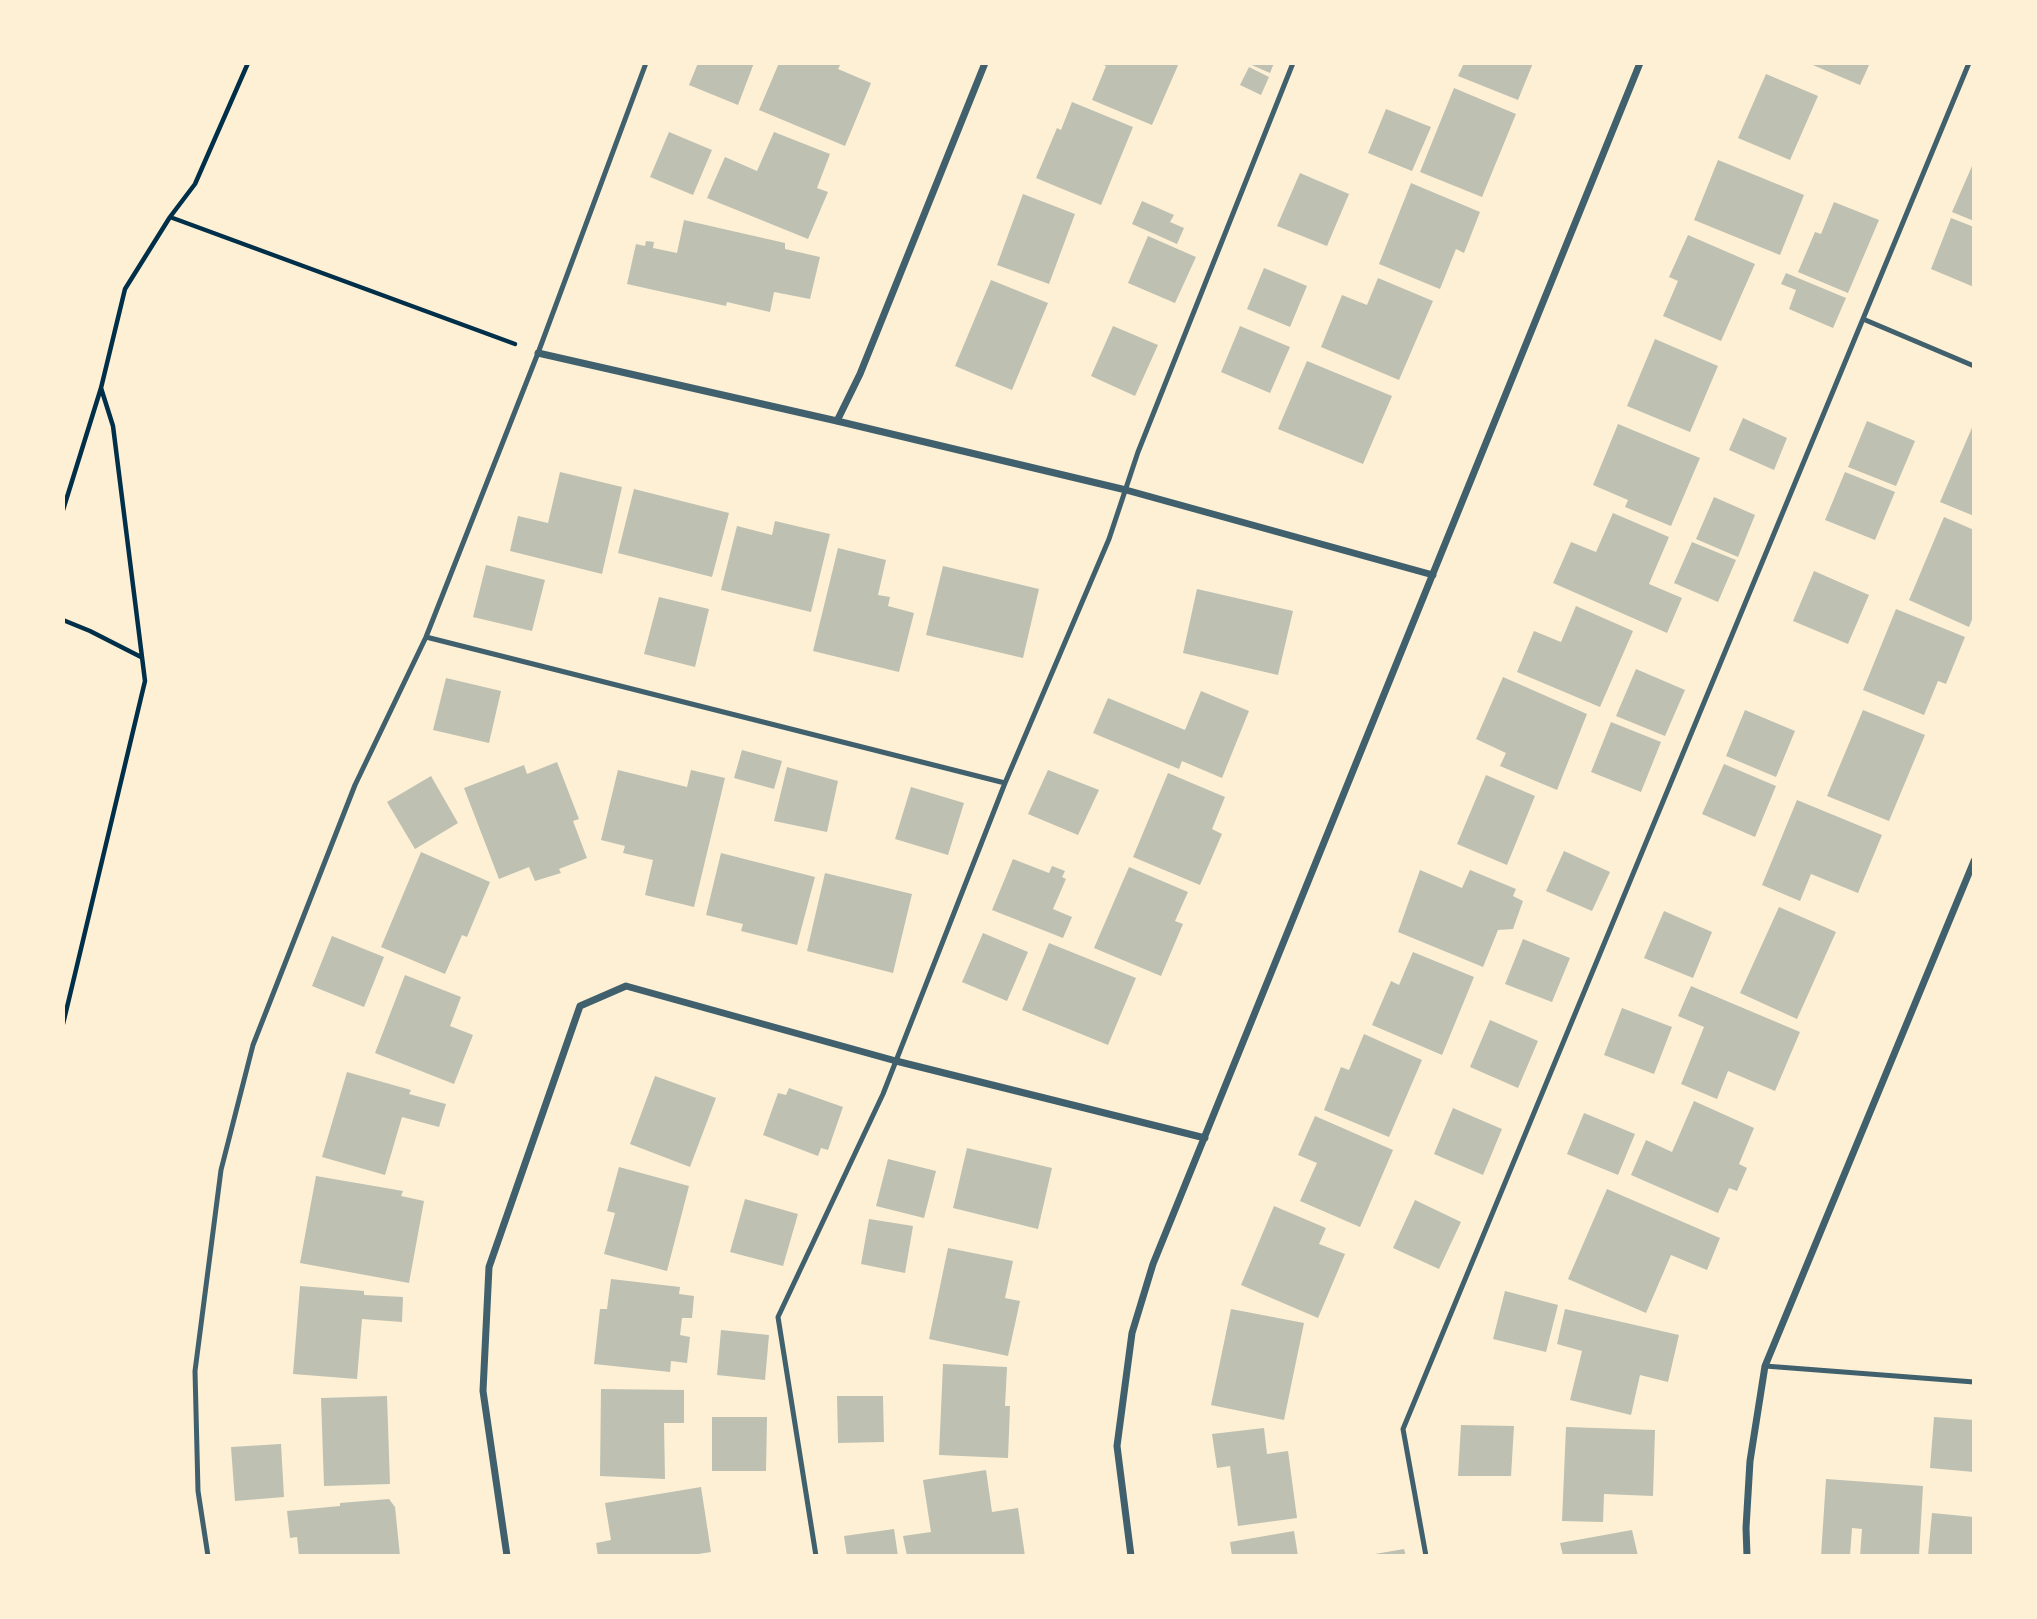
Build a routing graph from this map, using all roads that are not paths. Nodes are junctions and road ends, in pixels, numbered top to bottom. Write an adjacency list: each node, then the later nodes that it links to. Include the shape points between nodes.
1 (646, 63): 7 (lane)
2 (985, 63): 9 (street)
3 (1293, 63): 10 (lane)
4 (1640, 63): 11 (street)
5 (1969, 63): 6 (lane)
6 (1863, 319): 8 (lane); 23 (lane, via 1404,1429)
7 (538, 353): 9 (street); 12 (lane)
8 (1974, 366)
9 (837, 421): 10 (street)
10 (1126, 490): 11 (street); 13 (lane)
11 (1433, 575): 16 (street)
12 (426, 637): 13 (lane); 19 (lane, via 355,785 253,1045 221,1170 195,1371 198,1491)
13 (1005, 783): 15 (lane)
14 (1974, 860): 17 (street)
15 (896, 1061): 16 (street); 20 (street, via 626,986 580,1006 489,1267 483,1391); 21 (lane, via 778,1317)
16 (1205, 1138): 22 (street, via 1153,1264 1132,1333 1117,1446)
17 (1765, 1366): 18 (lane); 24 (street, via 1750,1461)
18 (1974, 1382)
19 (208, 1556)
20 (506, 1556)
21 (816, 1556)
22 (1131, 1556)
23 (1426, 1556)
24 (1747, 1556)

